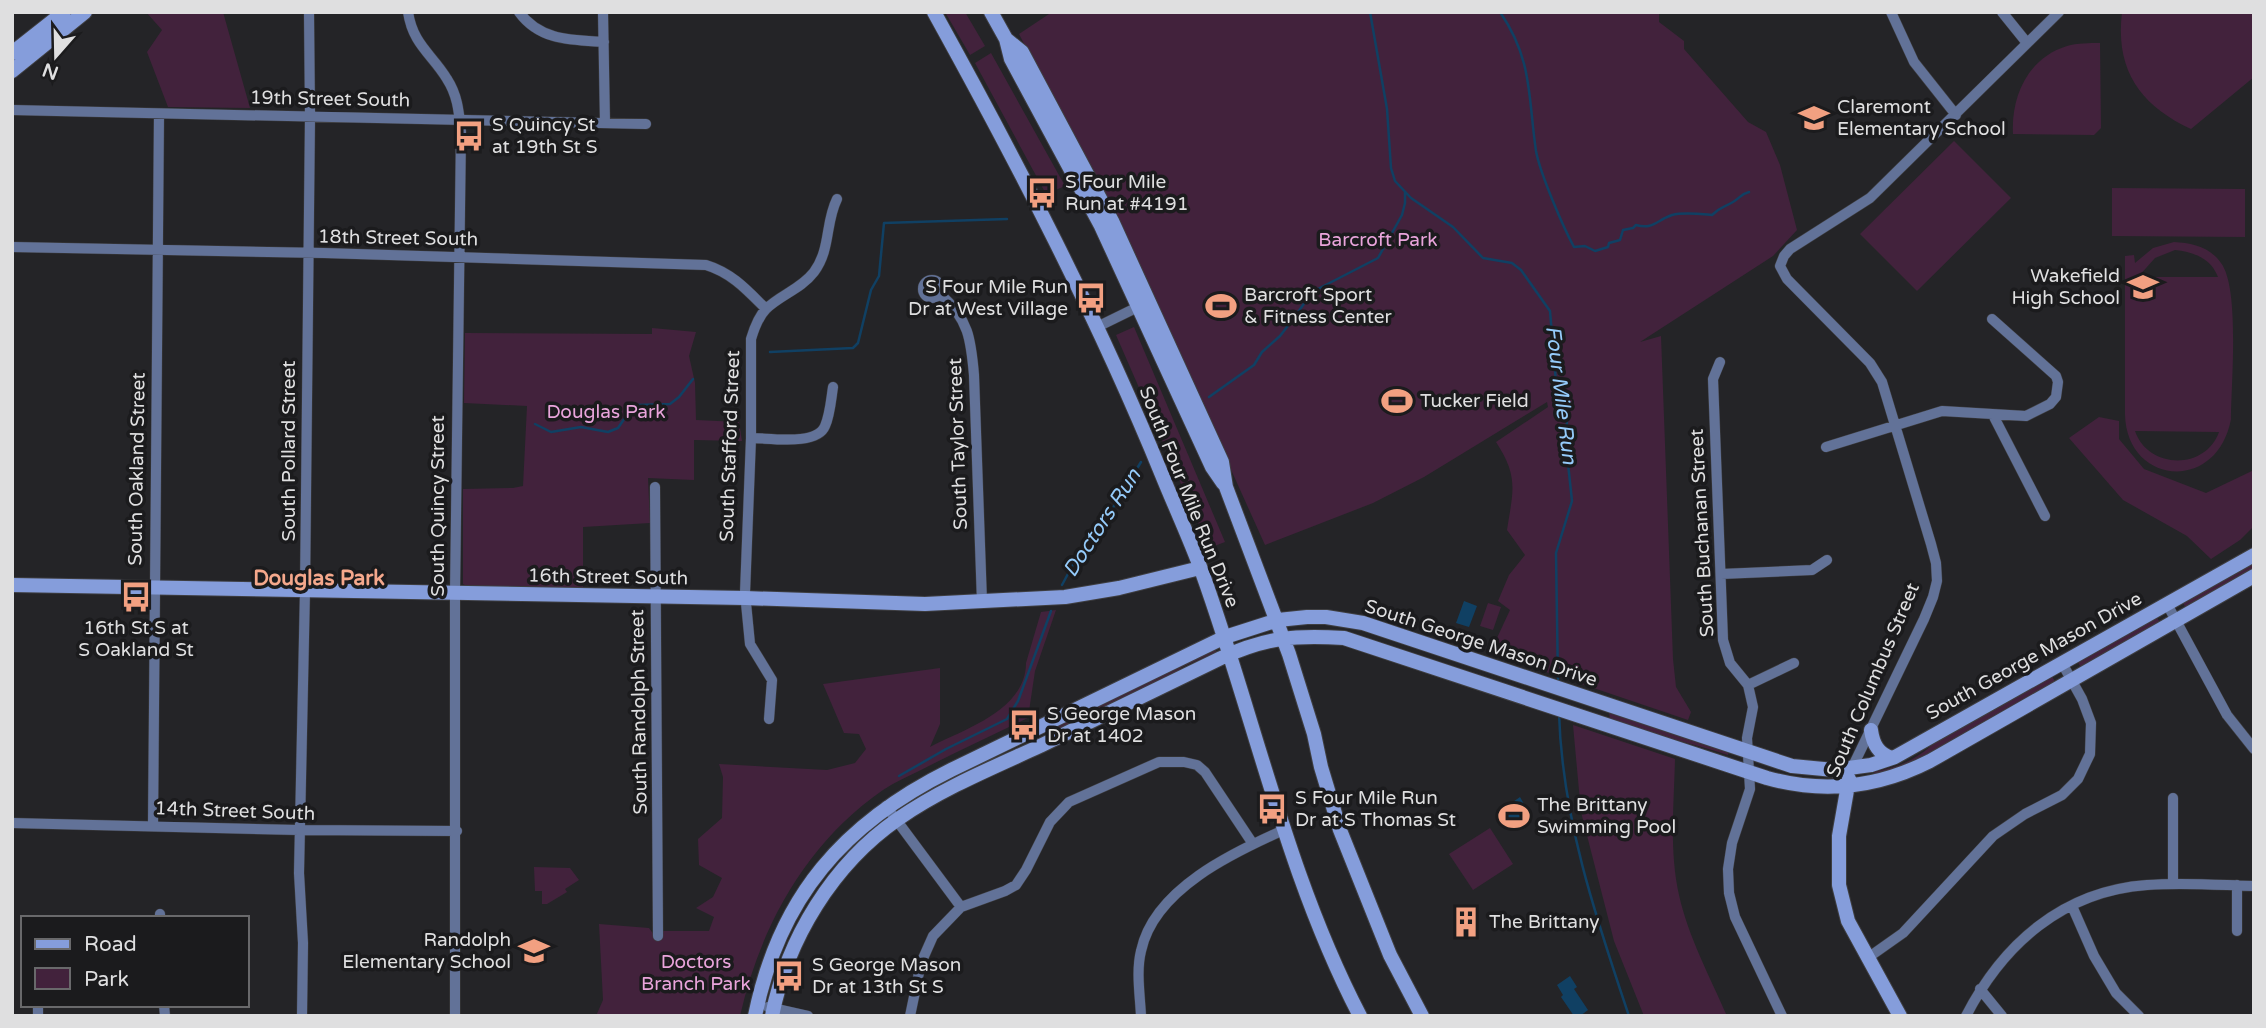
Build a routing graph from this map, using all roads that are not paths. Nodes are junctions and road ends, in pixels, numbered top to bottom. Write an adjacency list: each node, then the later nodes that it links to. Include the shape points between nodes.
1 (64, 12): 14 (main road)
2 (85, 12): 14 (main road)
3 (309, 12): 18 (street, South Pollard Street)
4 (408, 12): 19 (street, South Quincy Street, via 426,54 455,93)
5 (519, 12): 12 (street, via 536,28 560,40)
6 (603, 12): 12 (street)
7 (934, 12): 31 (main road, South Four Mile Run Drive)
8 (991, 12): 28 (main road, South Four Mile Run Drive, via 1006,39 1022,52 1112,220)
9 (1891, 12): 17 (street, via 1914,62)
10 (2002, 12): 13 (street)
11 (2059, 12): 13 (street)
12 (604, 42): 20 (street)
13 (2027, 44): 17 (street)
14 (14, 59)
15 (12, 110): 16 (street, 19th Street South)
16 (159, 114): 18 (street, 19th Street South); 24 (street, South Oakland Street)
17 (1955, 115): 35 (street, South Columbus Street, via 1870,198 1790,249 1780,266 1787,279 1870,363 1882,382)
18 (310, 116): 19 (street, 19th Street South); 25 (street, South Pollard Street)
19 (459, 120): 20 (street, 19th Street South); 26 (street, South Quincy Street)
20 (605, 123): 21 (street, 19th Street South)
21 (646, 124)
22 (837, 199): 29 (street, via 831,209 828,241 813,273)
23 (12, 247): 24 (street, 18th Street South)
24 (157, 250): 25 (street, 18th Street South); 46 (street, South Oakland Street)
25 (307, 253): 26 (street, 18th Street South); 47 (street, South Pollard Street)
26 (458, 257): 29 (street, 18th Street South, via 706,265 735,278); 48 (street, South Quincy Street)
27 (940, 294): 51 (street, South Taylor Street, via 962,318 971,339)
28 (1144, 304): 31 (street); 53 (main road, South Four Mile Run Drive, via 1222,462 1226,487)
29 (766, 309): 36 (street, South Stafford Street, via 755,326 749,353)
30 (1992, 319): 34 (street, via 2059,382 2050,404 2026,416)
31 (1097, 327): 42 (main road, South Four Mile Run Drive)
32 (1720, 362): 43 (street, South Buchanan Street, via 1713,379)
33 (833, 387): 36 (street, via 826,425 814,438)
34 (1993, 415): 35 (street, via 1942,411); 39 (street)
35 (1896, 426): 37 (street); 64 (street, South Columbus Street, via 1934,553 1937,580 1924,619)
36 (751, 438): 50 (street, South Stafford Street)
37 (1826, 447)
38 (655, 487): 49 (street, South Randolph Street)
39 (2045, 516)
40 (2254, 555): 52 (main road, South George Mason Drive)
41 (1826, 561): 43 (street, via 1812,570)
42 (1200, 568): 51 (main road, 16th Street South, via 1065,597); 55 (main road, South Four Mile Run Drive)
43 (1721, 574): 61 (street, South Buchanan Street, via 1723,640 1730,663)
44 (2254, 576): 54 (main road, South George Mason Drive)
45 (12, 585): 46 (main road, 16th Street South)
46 (153, 587): 47 (main road, 16th Street South); 77 (street, South Oakland Street)
47 (305, 590): 48 (main road, 16th Street South); 79 (street, South Pollard Street)
48 (455, 593): 49 (main road, 16th Street South); 80 (street, South Quincy Street)
49 (655, 598): 50 (main road, 16th Street South); 88 (street, South Randolph Street)
50 (745, 598): 51 (main road, 16th Street South); 62 (street, South Stafford Street, via 750,644 772,680)
51 (982, 602)
52 (2167, 604): 54 (street); 59 (main road, South George Mason Drive)
53 (1278, 620): 55 (main road, South George Mason Drive); 56 (main road, South Four Mile Run Drive); 68 (main road, South George Mason Drive, via 1326,617 1363,623)
54 (2176, 621): 60 (main road, South George Mason Drive); 67 (street, via 2227,715)
55 (1225, 637): 57 (main road, South Four Mile Run Drive); 63 (main road, South George Mason Drive)
56 (1284, 638): 57 (main road, South George Mason Drive); 65 (main road, South Four Mile Run Drive); 71 (main road, South George Mason Drive, via 1344,638)
57 (1230, 654): 66 (main road, South George Mason Drive); 78 (main road, South Four Mile Run Drive)
58 (1794, 663): 61 (street)
59 (2062, 663): 60 (street); 69 (main road, South George Mason Drive)
60 (2072, 680): 72 (main road, South George Mason Drive, via 1913,770); 89 (street, via 2091,723 2090,754 2078,779 2062,794 1993,836 1903,933)
61 (1748, 685): 68 (street, via 1753,706)
62 (769, 719)
63 (1040, 727): 66 (main road); 74 (main road, South George Mason Drive, via 918,786)
64 (1871, 730): 69 (main road, via 1878,750); 70 (street, South Columbus Street)
65 (1314, 734): 99 (main road, South Four Mile Run Drive, via 1335,815 1367,903); 100 (main road, South Four Mile Run Drive, via 1375,900)
66 (1046, 742): 75 (main road, South George Mason Drive)
67 (2254, 749)
68 (1749, 752): 70 (main road, South George Mason Drive, via 1792,766); 71 (street)
69 (1892, 758): 70 (main road, South George Mason Drive)
70 (1852, 768): 72 (main road, South Columbus Street)
71 (1751, 773): 72 (main road, South George Mason Drive, via 1795,785); 101 (street, via 1751,789 1732,844 1729,893 1735,917)
72 (1847, 787): 89 (main road, South Columbus Street, via 1839,836 1839,885 1848,921)
73 (2173, 798): 82 (street)
74 (887, 806): 75 (street); 91 (main road, South George Mason Drive, via 840,847 808,887 773,951)
75 (898, 819): 85 (street); 92 (main road, South George Mason Drive, via 860,851 815,907 794,946)
76 (12, 823): 77 (street, 14th Street South)
77 (153, 826): 79 (street, 14th Street South)
78 (1286, 829): 81 (street); 98 (main road, South Four Mile Run Drive, via 1321,932)
79 (299, 831): 80 (street, 14th Street South); 93 (street, South Pollard Street)
80 (457, 831): 94 (street, South Quincy Street)
81 (1253, 844): 85 (street, via 1198,765 1159,762 1069,802 1050,822 1016,885); 97 (street, via 1201,874 1153,919 1140,953)
82 (2173, 884): 83 (street); 86 (street, via 2119,889)
83 (2237, 885): 84 (street); 87 (street)
84 (2254, 886)
85 (961, 906): 96 (street, via 933,936 921,963)
86 (2072, 906): 90 (street, via 2031,931 2006,954); 105 (street, via 2116,993)
87 (2237, 931)
88 (658, 936)
89 (1869, 957): 102 (main road, South Columbus Street)
90 (1980, 989): 103 (street); 104 (street)
91 (756, 1010): 92 (street)
92 (772, 1012): 95 (street)
93 (302, 1016)
94 (455, 1016)
95 (808, 1016)
96 (910, 1016)
97 (1141, 1016)
98 (1360, 1016)
99 (1422, 1016)
100 (1431, 1016)
101 (1782, 1016)
102 (1900, 1016)
103 (1966, 1016)
104 (2002, 1016)
105 (2139, 1016)

